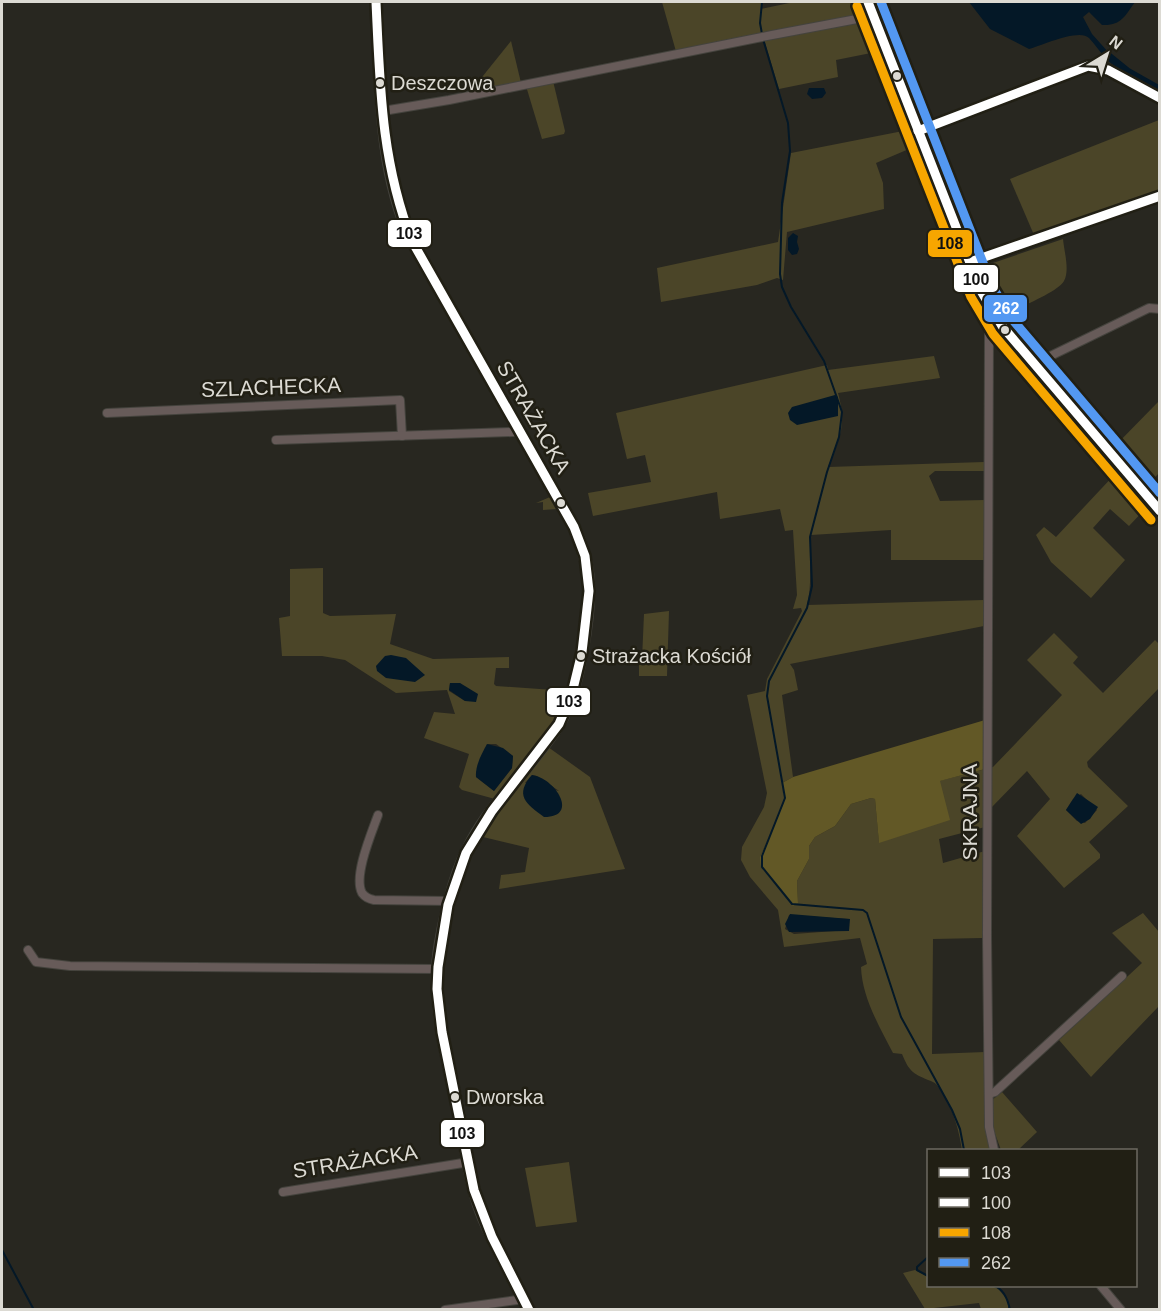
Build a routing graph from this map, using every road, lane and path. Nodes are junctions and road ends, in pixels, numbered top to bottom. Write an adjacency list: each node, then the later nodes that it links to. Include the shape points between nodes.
1 (375, 2): 5 (street, STRAŻACKA)
2 (868, 2): 3 (street)
3 (873, 16): 5 (street); 6 (street)
4 (1160, 98): 6 (street, via 1108,70 1088,66)
5 (383, 111): 13 (street, STRAŻACKA, via 405,227)
6 (918, 131): 8 (street)
7 (1160, 196): 8 (street)
8 (970, 262): 10 (street)
9 (1160, 309): 11 (street, via 1149,308)
10 (996, 318): 11 (street); 22 (street, SKRAJNA, via 990,324 988,340)
11 (1034, 364): 16 (street)
12 (108, 413): 14 (street, SZLACHECKA, via 400,400)
13 (519, 430): 14 (street); 18 (street, STRAŻACKA, via 578,535 587,567 589,603 566,711 475,835)
14 (402, 436): 15 (street)
15 (276, 440)
16 (1160, 512)
17 (378, 814): 18 (street, via 361,871 363,894 374,900)
18 (451, 901): 20 (street, STRAŻACKA)
19 (28, 950): 20 (street, via 36,962 70,966)
20 (437, 969): 24 (street, STRAŻACKA, via 439,1014)
21 (1122, 976): 22 (street)
22 (989, 1094): 23 (street, SKRAJNA)
23 (994, 1149)
24 (469, 1162): 25 (street, STRAŻACKA); 27 (street, STRAŻACKA, via 484,1219)
25 (283, 1192)
26 (1102, 1287): 30 (street)
27 (523, 1297): 28 (street); 29 (street, STRAŻACKA)
28 (445, 1310)
29 (529, 1310)
30 (1121, 1310)

